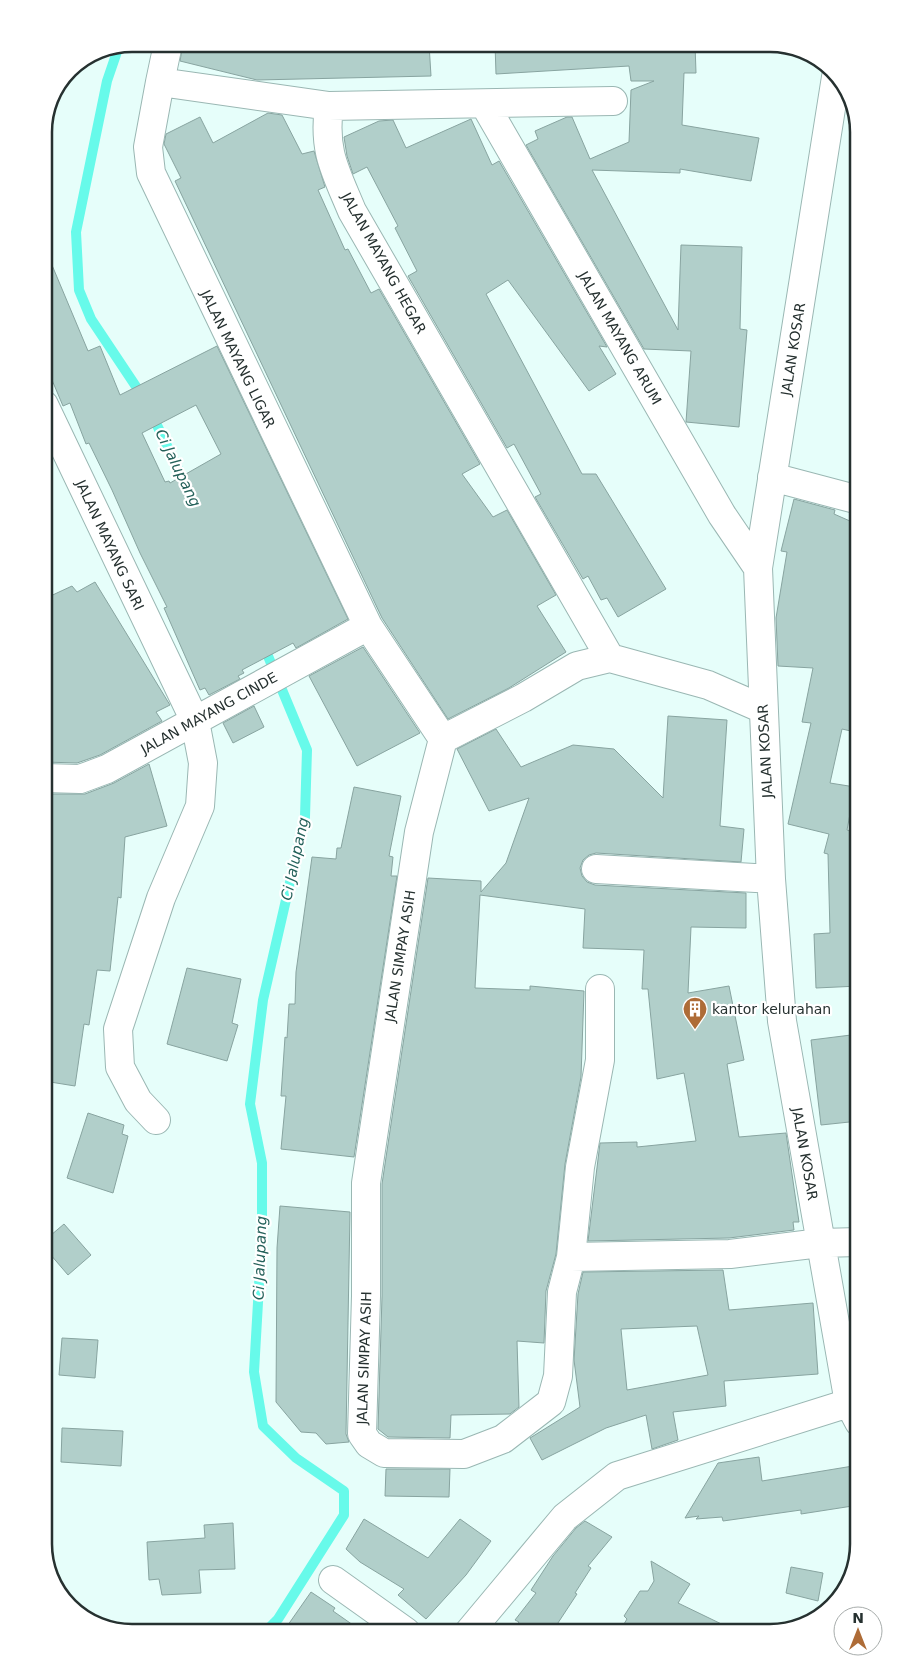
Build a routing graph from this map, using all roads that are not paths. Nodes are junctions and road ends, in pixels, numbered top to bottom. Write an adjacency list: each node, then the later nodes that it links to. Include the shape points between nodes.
1 (166, 52): 2 (street, JALAN MAYANG LIGAR)
2 (160, 82): 6 (street); 11 (street, JALAN MAYANG LIGAR, via 148,147 151,173)
3 (835, 85): 8 (street, JALAN KOSAR)
4 (613, 101): 5 (street)
5 (485, 105): 6 (street); 10 (street, JALAN MAYANG ARUM, via 722,515)
6 (329, 106): 12 (street, JALAN MAYANG HEGAR, via 326,132 330,159 352,211)
7 (53, 424): 14 (street, JALAN MAYANG SARI)
8 (772, 477): 9 (street); 10 (street, JALAN KOSAR)
9 (850, 498)
10 (758, 568): 13 (street, JALAN KOSAR)
11 (368, 626): 14 (street, JALAN MAYANG CINDE); 15 (street, JALAN MAYANG LIGAR)
12 (610, 658): 13 (street, via 708,685); 15 (street, via 577,666)
13 (763, 709): 18 (street, JALAN KOSAR)
14 (195, 721): 16 (street, JALAN MAYANG CINDE, via 107,769 80,778); 20 (street, JALAN MAYANG SARI, via 203,763 200,806 161,898 118,1029 120,1067 138,1101)
15 (443, 739): 23 (street, JALAN SIMPAY ASIH, via 419,832 366,1182 362,1434 369,1444 384,1453 464,1454 503,1439 551,1402 558,1376 562,1292)
16 (53, 778)
17 (596, 869): 18 (street)
18 (771, 879): 22 (street, JALAN KOSAR, via 782,1021)
19 (600, 989): 23 (street, JALAN SIMPAY ASIH, via 600,1060 580,1167)
20 (156, 1120)
21 (850, 1242): 22 (street)
22 (820, 1243): 23 (street, via 730,1254); 24 (street, JALAN KOSAR)
23 (570, 1257)
24 (850, 1393)
25 (850, 1414): 28 (street, via 617,1476 566,1517)
26 (333, 1580): 27 (street)
27 (394, 1623)
28 (476, 1624)

